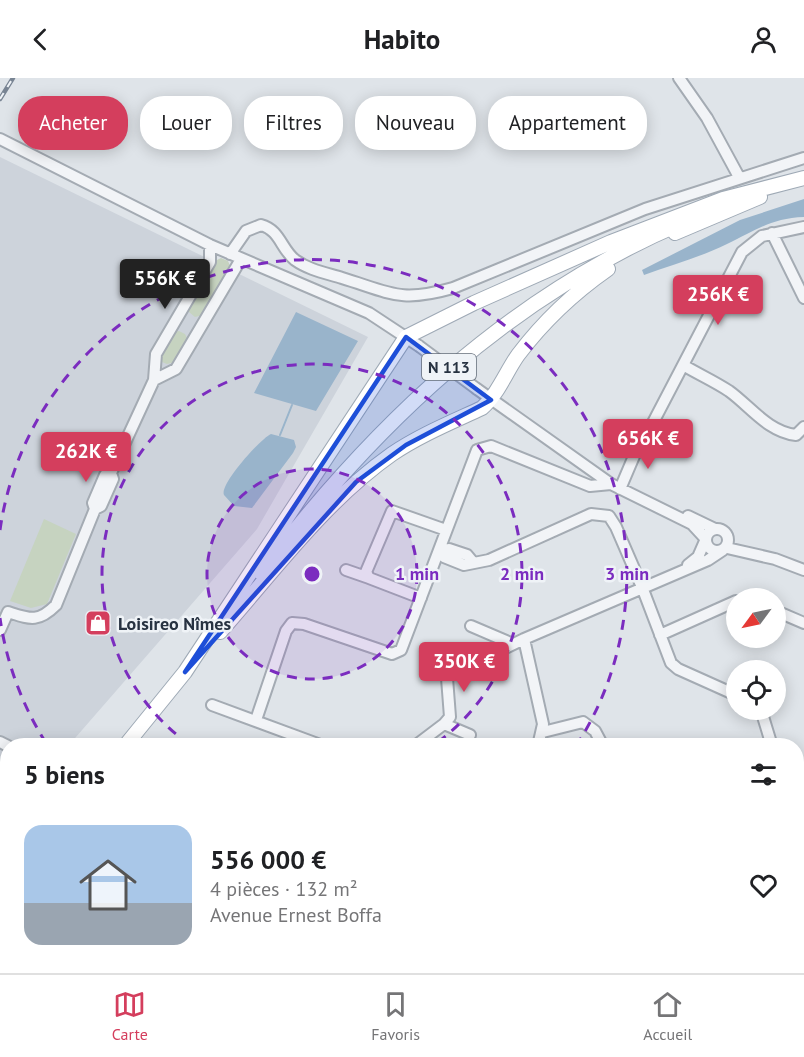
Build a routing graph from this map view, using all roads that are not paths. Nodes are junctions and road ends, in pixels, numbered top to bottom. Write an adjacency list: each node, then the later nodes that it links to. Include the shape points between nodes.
1 (679, 78): 4 (street)
2 (0, 139): 8 (street)
3 (804, 158): 4 (street)
4 (739, 177): 9 (street, via 645,210 453,288 424,295 388,295 309,268 292,258 272,229 261,225 246,231)
5 (804, 178): 12 (main road, via 723,200 611,242); 15 (main road, via 676,232 609,268 535,334); 40 (main road, N 113, via 729,203 641,242 550,294 454,363 359,454)
6 (804, 227): 7 (street)
7 (772, 233): 11 (street); 13 (street, via 742,252)
8 (210, 245): 9 (street); 14 (street, via 210,262 156,354)
9 (230, 255): 10 (street)
10 (241, 260): 12 (street, via 343,300); 14 (street, via 176,369)
11 (804, 298)
12 (406, 337): 15 (street, bridge); 40 (main road)
13 (682, 365): 16 (street, via 728,390 758,417 781,430 796,435); 17 (street)
14 (154, 380): 33 (street, via 111,473 113,479 101,506 95,508 56,606 38,618)
15 (491, 400): 17 (street); 40 (main road, via 406,445 356,482)
16 (804, 427)
17 (616, 486): 18 (street); 20 (street, via 590,486 498,448 484,447 475,454)
18 (641, 499): 19 (street); 22 (street, via 692,524)
19 (715, 529): 21 (street); 22 (street)
20 (446, 530): 24 (street); 29 (street, via 392,511 366,572)
21 (726, 534): 23 (street, via 729,538); 25 (street)
22 (705, 539): 23 (street, via 712,549); 27 (street, via 698,557)
23 (725, 549): 25 (street); 27 (street)
24 (440, 551): 30 (street, via 444,557 464,565 493,559 591,514 602,514 613,520); 31 (street)
25 (775, 559): 28 (street)
26 (346, 570): 29 (street)
27 (681, 570): 30 (street)
28 (804, 570)
29 (369, 578): 31 (street)
30 (642, 587): 38 (street); 39 (street)
31 (421, 598): 44 (street, via 401,650 394,654 300,622 289,625)
32 (726, 605): 38 (street)
33 (4, 610): 37 (street)
34 (786, 615): 35 (street)
35 (804, 622)
36 (471, 626): 39 (street)
37 (0, 630)
38 (660, 635): 41 (street, via 674,666)
39 (518, 641): 46 (street, via 448,676 451,711); 47 (street)
40 (185, 672): 42 (main road, N 113)
41 (726, 690)
42 (171, 692): 49 (main road, N 113); 50 (main road, N 113)
43 (212, 705): 44 (street)
44 (256, 720): 51 (street)
45 (764, 720): 55 (street)
46 (444, 724): 48 (street); 52 (street)
47 (543, 732): 53 (street); 54 (street, via 583,722)
48 (470, 735)
49 (132, 738)
50 (139, 738)
51 (302, 738)
52 (426, 738)
53 (541, 738)
54 (599, 738)
55 (770, 738)

